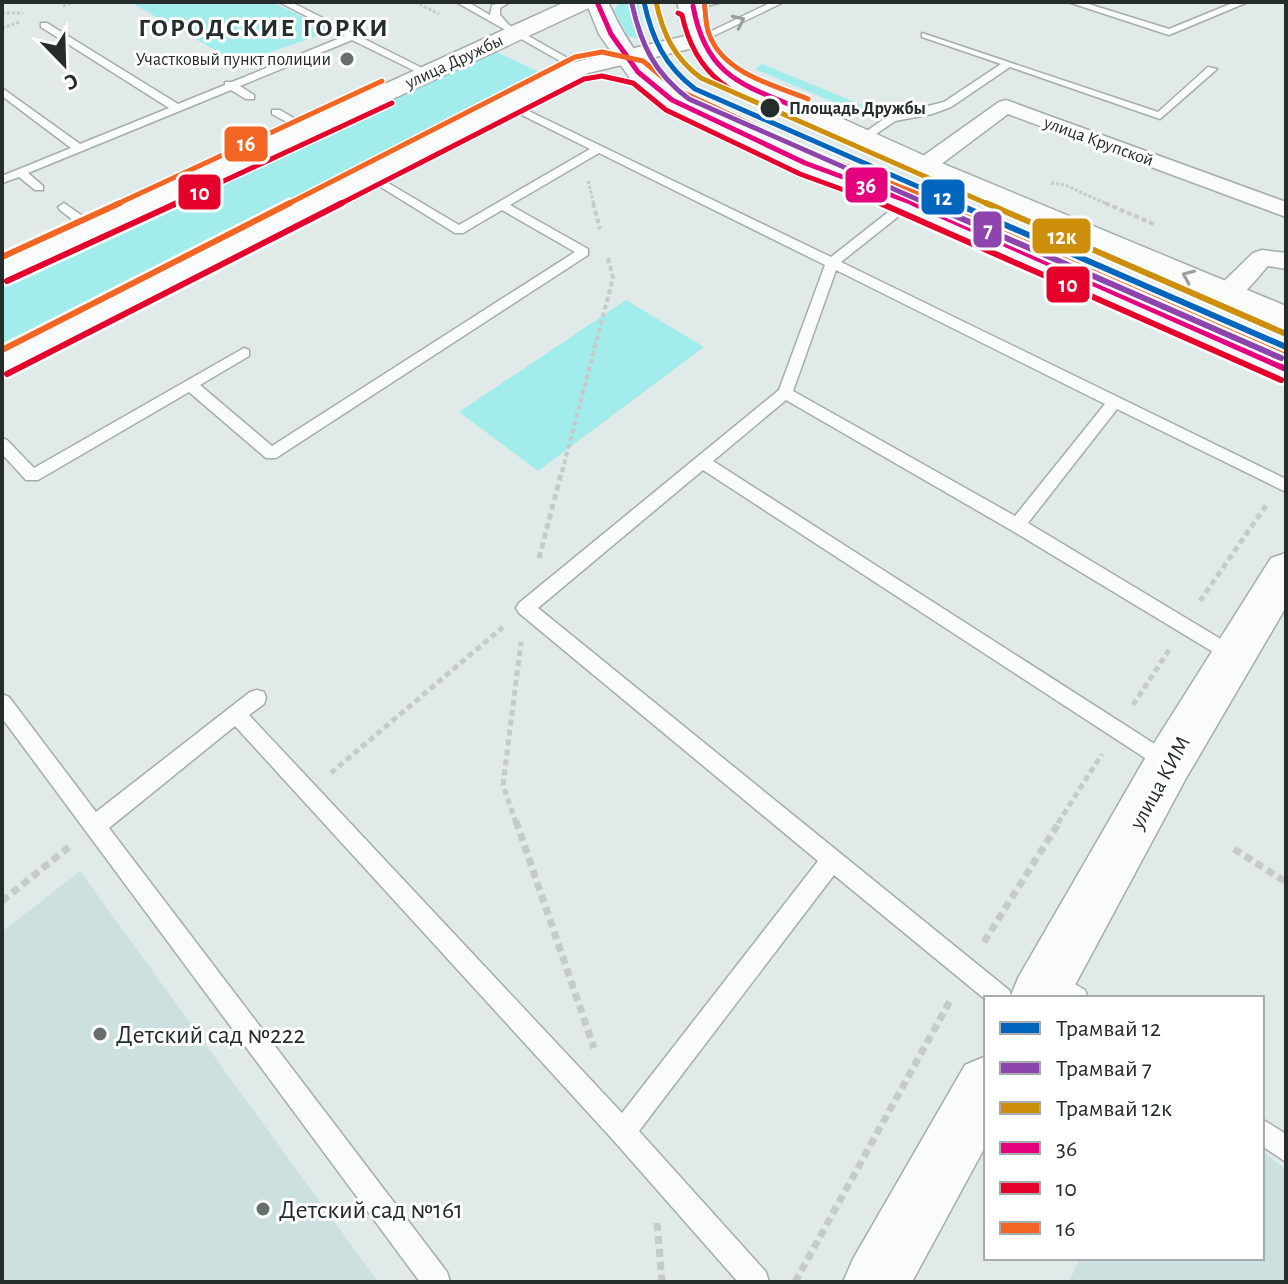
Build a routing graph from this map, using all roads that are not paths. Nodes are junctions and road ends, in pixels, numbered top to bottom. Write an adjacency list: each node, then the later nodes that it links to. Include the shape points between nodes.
1 (284, 2): 15 (lane)
2 (461, 2): 13 (lane)
3 (505, 2): 13 (lane, via 495,7 495,15)
4 (583, 2): 13 (main road)
5 (597, 2): 17 (main road)
6 (718, 2): 10 (lane)
7 (779, 2): 16 (lane, one-way to 7)
8 (1073, 2): 11 (lane, via 1169,32)
9 (1221, 2): 11 (lane)
10 (688, 3): 16 (main road)
11 (1239, 4)
12 (44, 25): 26 (lane)
13 (513, 33): 19 (lane); 21 (main road, улица Дружбы)
14 (925, 35): 18 (lane)
15 (353, 36): 21 (lane); 22 (lane)
16 (698, 40): 17 (main road); 29 (main road, via 725,75)
17 (632, 63): 19 (main road); 37 (main road, via 672,100 791,156)
18 (1009, 63): 20 (lane, via 1160,116); 29 (lane, via 940,108 900,114 877,123)
19 (580, 68): 25 (main road)
20 (1212, 69)
21 (427, 73): 28 (main road, улица Дружбы)
22 (229, 84): 24 (lane); 26 (lane)
23 (2, 91): 30 (lane)
24 (250, 97)
25 (508, 104): 31 (lane); 34 (main road)
26 (175, 107): 30 (lane)
27 (276, 112): 28 (lane)
28 (307, 129): 41 (main road, улица Дружбы)
29 (865, 137): 32 (main road)
30 (78, 148): 33 (lane)
31 (598, 149): 38 (lane); 43 (lane)
32 (924, 166): 40 (street, улица Крупской, via 1006,106); 45 (main road, one-way to 32)
33 (20, 172): 35 (lane); 36 (lane)
34 (369, 176): 38 (lane, via 459,230); 48 (main road)
35 (2, 180)
36 (39, 188)
37 (910, 201): 43 (lane); 49 (main road)
38 (501, 205): 50 (lane, via 584,252 271,454)
39 (64, 207): 41 (lane)
40 (1286, 210)
41 (91, 228): 44 (main road, улица Дружбы)
42 (1286, 261): 45 (street, via 1262,258)
43 (832, 263): 51 (lane); 52 (lane)
44 (2, 270)
45 (1227, 293): 46 (main road)
46 (1286, 318)
47 (244, 353): 50 (lane)
48 (2, 363)
49 (1286, 369)
50 (189, 384): 53 (lane, via 32,476)
51 (785, 393): 54 (lane); 56 (lane)
52 (1115, 402): 55 (lane); 56 (lane)
53 (2, 444)
54 (701, 461): 62 (lane); 64 (lane, via 525,608)
55 (1284, 485)
56 (1017, 525): 58 (lane)
57 (1286, 570): 58 (main road, улица КИМ)
58 (1233, 656): 62 (main road, улица КИМ)
59 (257, 698): 61 (lane)
60 (2, 703): 63 (lane)
61 (236, 714): 63 (lane); 68 (lane)
62 (1168, 764): 65 (main road, улица КИМ)
63 (94, 827): 71 (lane)
64 (832, 860): 66 (lane); 68 (lane)
65 (1055, 992)
66 (998, 996)
67 (984, 1090): 73 (main road)
68 (623, 1132): 72 (lane)
69 (1264, 1132): 70 (lane)
70 (1286, 1149)
71 (437, 1282)
72 (756, 1282)
73 (876, 1282)

